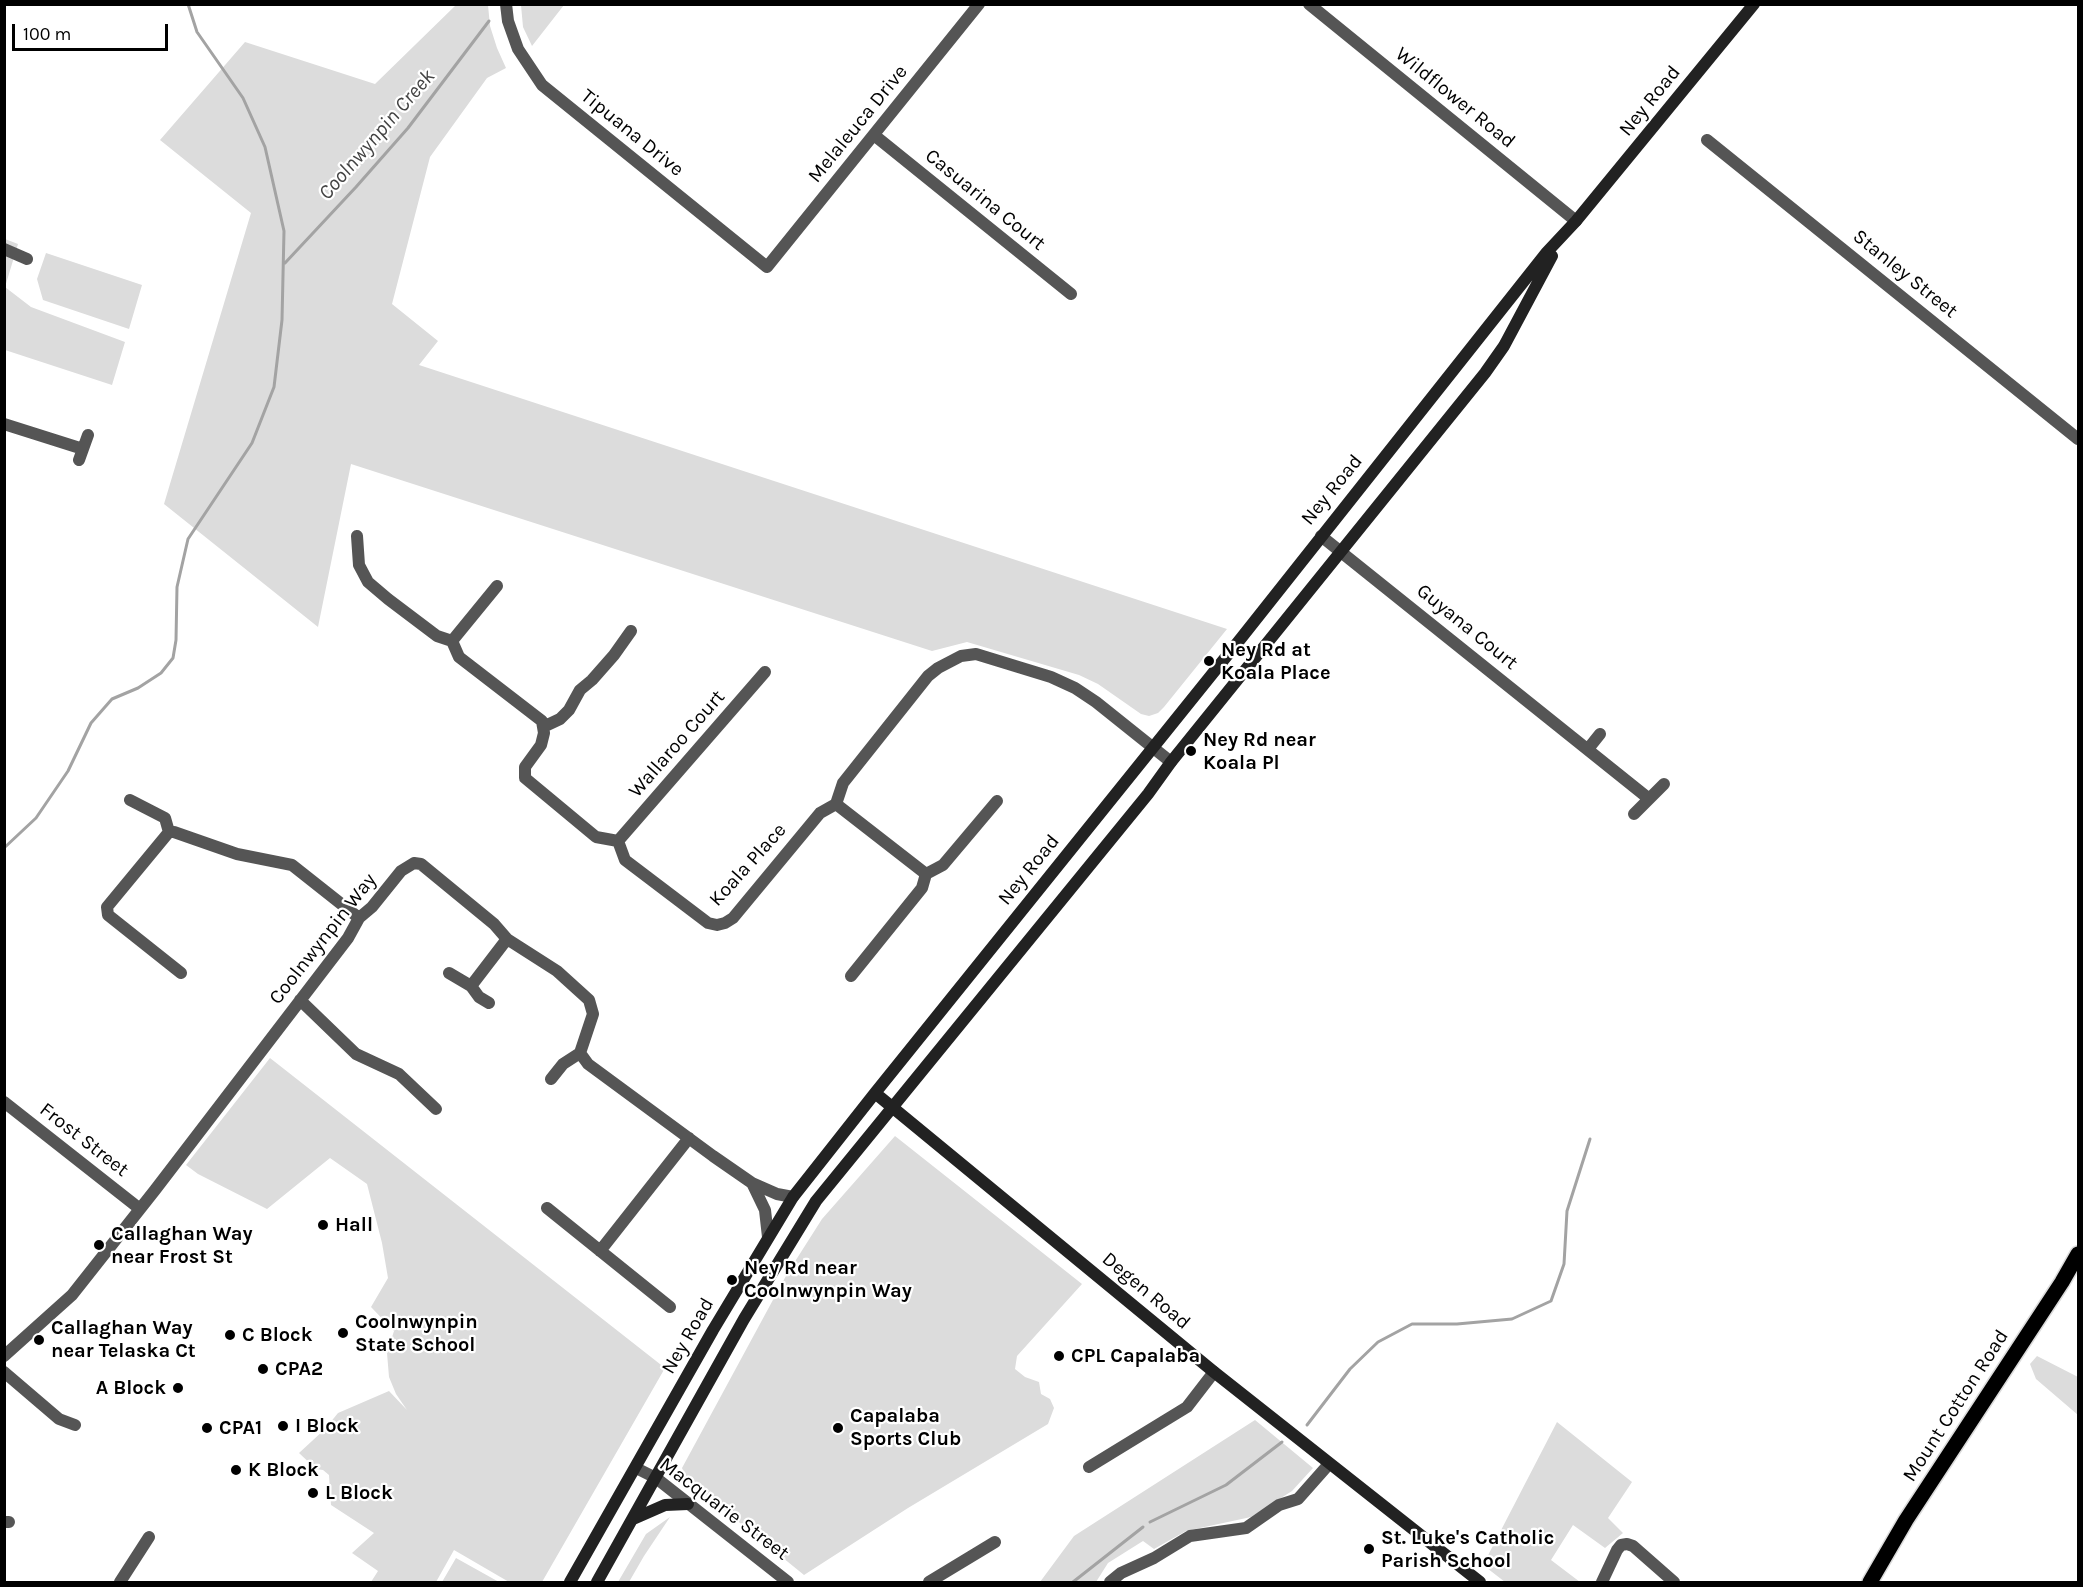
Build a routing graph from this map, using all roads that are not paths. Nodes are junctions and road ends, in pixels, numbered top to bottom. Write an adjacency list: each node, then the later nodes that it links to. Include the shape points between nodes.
1 (506, 4): 10 (street, Tipuana Drive, via 518,49 542,85)
2 (979, 4): 5 (street, Melaleuca Drive)
3 (1309, 4): 7 (street, Wildflower Road)
4 (1754, 4): 7 (main road, Ney Road)
5 (874, 135): 10 (street, Melaleuca Drive); 11 (street, Casuarina Court)
6 (1707, 140): 14 (street, Stanley Street)
7 (1576, 221): 16 (main road, Ney Road, via 1547,252); 17 (main road, Ney Road, via 1485,373)
8 (4, 249): 9 (street)
9 (27, 259)
10 (767, 267)
11 (1071, 294)
12 (4, 424): 13 (street, via 81,454)
13 (88, 435)
14 (2079, 439)
15 (357, 536): 20 (street, via 359,565 368,582 437,636)
16 (1321, 536): 17 (street, Guyana Court); 24 (main road, Ney Road)
17 (1341, 551): 25 (street, Guyana Court); 26 (main road, Ney Road)
18 (497, 586): 20 (street)
19 (631, 631): 22 (street, via 560,719)
20 (452, 641): 22 (street, via 459,657 542,722)
21 (765, 672): 34 (street, Wallaroo Court)
22 (543, 727): 34 (street, via 541,745 525,767 525,778 596,837)
23 (1599, 734): 25 (street)
24 (1153, 747): 26 (street, Koala Place); 31 (street, Koala Place, via 1075,688 976,654 962,656 928,676 843,783); 46 (main road, Ney Road)
25 (1588, 749): 28 (street, Guyana Court)
26 (1171, 762): 48 (main road, Ney Road)
27 (1664, 784): 28 (street)
28 (1648, 798): 32 (street)
29 (130, 800): 33 (street, via 165,818)
30 (997, 801): 35 (street, via 944,865)
31 (836, 804): 34 (street, Koala Place, via 820,813 733,918 717,925 708,923 625,860); 35 (street)
32 (1634, 814)
33 (169, 832): 36 (street, via 237,854 292,865); 38 (street, via 107,907 108,915)
34 (618, 841)
35 (926, 874): 40 (street, via 922,888)
36 (359, 918): 37 (street, Coolnwynpin Way, via 401,871 414,863 421,864); 42 (street, Coolnwynpin Way)
37 (507, 939): 41 (street); 44 (street, Coolnwynpin Way, via 557,971 589,1000 593,1014)
38 (181, 973)
39 (449, 973): 41 (street)
40 (851, 976)
41 (471, 986): 43 (street)
42 (300, 1000): 49 (street, via 356,1054 399,1074); 54 (street, Coolnwynpin Way)
43 (489, 1003)
44 (580, 1053): 45 (street, via 562,1064); 50 (street, via 588,1064)
45 (551, 1079)
46 (875, 1093): 48 (main road, Degen Road); 52 (main road, Ney Road)
47 (4, 1102): 54 (street, Frost Street)
48 (893, 1107): 61 (main road, Degen Road); 66 (main road, Ney Road, via 816,1201 744,1319)
49 (436, 1109)
50 (689, 1138): 51 (street); 56 (street)
51 (752, 1183): 52 (street); 55 (street, via 765,1210)
52 (793, 1197): 55 (main road, Ney Road)
53 (547, 1208): 56 (street)
54 (140, 1209): 59 (street, Coolnwynpin Way, via 72,1295)
55 (768, 1237): 65 (main road, Ney Road)
56 (600, 1251): 58 (street)
57 (2079, 1254): 80 (main road, Mount Cotton Road)
58 (670, 1307)
59 (4, 1356)
60 (4, 1372): 62 (street, via 59,1419)
61 (1214, 1372): 63 (main road, Degen Road); 64 (street, via 1187,1407)
62 (75, 1425)
63 (1329, 1464): 76 (street, via 1298,1499 1279,1505 1246,1528 1190,1536); 77 (main road, Degen Road)
64 (1089, 1467)
65 (636, 1468): 66 (street, Macquarie Street); 72 (main road, Ney Road)
66 (656, 1478): 67 (street, Macquarie Street); 68 (main road, Ney Road)
67 (688, 1504): 68 (main road, via 665,1505); 74 (street, Macquarie Street)
68 (632, 1519): 73 (main road, Ney Road)
69 (149, 1537): 71 (street)
70 (995, 1542): 75 (street)
71 (120, 1582)
72 (570, 1582)
73 (597, 1582)
74 (788, 1582)
75 (929, 1582)
76 (1110, 1582)
77 (1480, 1582)
78 (1602, 1582): 79 (street, via 1617,1550 1627,1544)
79 (1674, 1582)
80 (1870, 1582)

